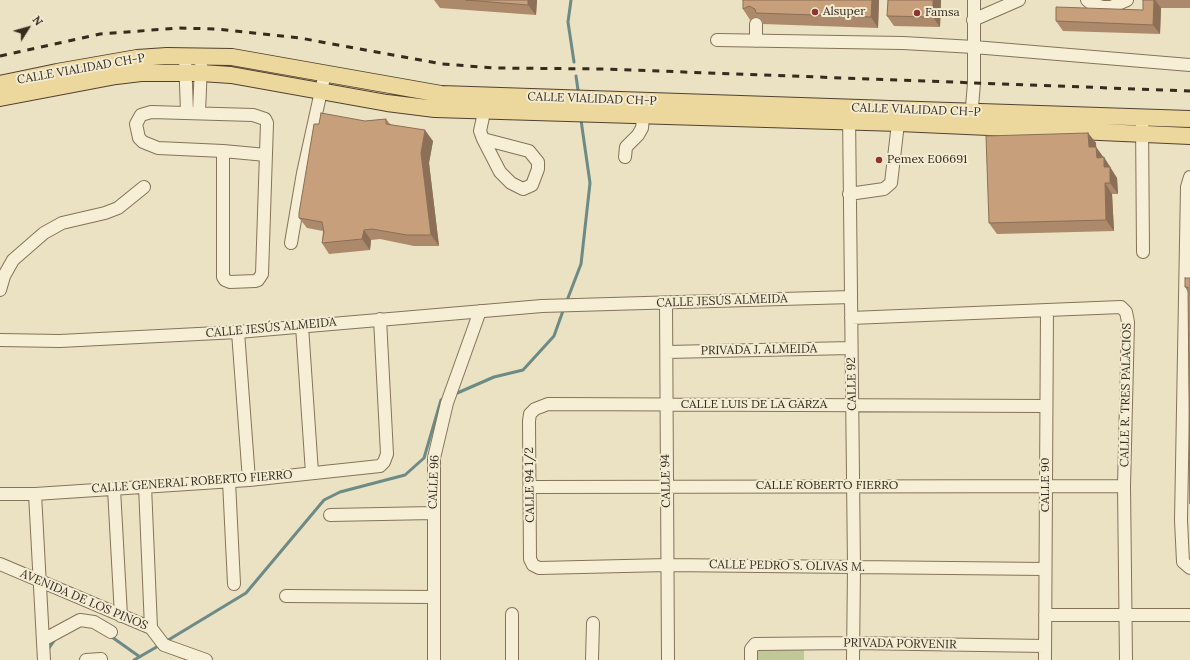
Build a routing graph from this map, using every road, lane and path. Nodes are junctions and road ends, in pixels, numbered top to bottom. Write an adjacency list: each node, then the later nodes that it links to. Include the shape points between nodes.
1 (974, 0): 5 (street)
2 (1019, 0): 5 (street)
3 (1087, 0): 4 (street, via 1103,7 1111,7)
4 (1127, 0)
5 (973, 20): 9 (street)
6 (756, 24): 8 (street)
7 (717, 40): 8 (street)
8 (756, 41): 9 (street, via 903,43)
9 (974, 47): 11 (street); 23 (street)
10 (193, 57): 12 (street); 13 (main road, CALLE VIALIDAD CH-P, via 232,57); 14 (main road, CALLE VIALIDAD CH-P, via 160,56 108,62)
11 (1189, 64)
12 (193, 73): 15 (main road, CALLE VIALIDAD CH-P, via 232,75); 16 (main road, CALLE VIALIDAD CH-P, via 116,76); 19 (street)
13 (325, 73): 15 (street); 17 (main road, CALLE VIALIDAD CH-P)
14 (0, 84)
15 (321, 91): 17 (main road, CALLE VIALIDAD CH-P, via 387,104 435,109); 34 (street)
16 (0, 98)
17 (486, 103): 18 (main road, CALLE VIALIDAD CH-P); 27 (street, via 480,131)
18 (644, 108): 20 (main road, CALLE VIALIDAD CH-P); 30 (street, via 641,131 626,148)
19 (193, 112): 28 (street, via 151,112 141,115 136,124 139,138 142,142 158,148); 29 (street, via 253,115 265,119 268,130)
20 (849, 115): 21 (main road, CALLE VIALIDAD CH-P); 33 (street, CALLE 92)
21 (899, 116): 23 (main road, CALLE VIALIDAD CH-P); 33 (street, via 892,183 884,189)
22 (1142, 118): 23 (main road, CALLE VIALIDAD CH-P); 24 (main road, CALLE VIALIDAD CH-P); 25 (street)
23 (971, 119): 25 (main road, CALLE VIALIDAD CH-P)
24 (1190, 119)
25 (1143, 134): 26 (main road, CALLE VIALIDAD CH-P); 35 (street)
26 (1190, 136)
27 (483, 139): 27 (street, via 505,179 523,189 532,185 538,162 528,151)
28 (223, 152): 29 (street); 29 (street, via 223,277 230,282 255,281 262,274)
29 (266, 155)
30 (625, 157)
31 (1190, 177): 66 (street, via 1187,187)
32 (144, 187): 36 (street, via 118,208 62,223 44,233 13,260)
33 (850, 194): 37 (street, CALLE 92)
34 (291, 243)
35 (1143, 252)
36 (0, 290)
37 (851, 297): 38 (street, CALLE JESÚS ALMEIDA); 41 (street, CALLE 92)
38 (666, 303): 40 (street, CALLE JESÚS ALMEIDA, via 542,306); 47 (street, CALLE 94)
39 (1047, 310): 41 (street, CALLE R. TRES PALACIOS); 50 (street, CALLE 90); 58 (street, CALLE R. TRES PALACIOS, via 1121,308 1126,312 1128,322)
40 (480, 311): 42 (street, CALLE JESÚS ALMEIDA); 64 (street, CALLE 96, via 439,431 434,458)
41 (851, 318): 46 (street, CALLE 92)
42 (380, 319): 43 (street, CALLE JESÚS ALMEIDA); 52 (street, CALLE GENERAL ROBERTO FIERRO, via 386,454 382,465 375,468)
43 (302, 326): 44 (street, CALLE JESÚS ALMEIDA); 52 (street)
44 (238, 332): 45 (street, CALLE JESÚS ALMEIDA, via 60,342); 53 (street)
45 (0, 340)
46 (851, 348): 47 (street, PRIVADA J. ALMEIDA); 48 (street, CALLE 92)
47 (667, 352): 49 (street, CALLE 94)
48 (852, 404): 49 (street, CALLE LUIS DE LA GARZA); 50 (street, CALLE LUIS DE LA GARZA); 56 (street, CALLE 92)
49 (666, 406): 51 (street, CALLE LUIS DE LA GARZA, via 548,404); 60 (street, CALLE 94)
50 (1046, 406): 57 (street, CALLE 90)
51 (535, 409): 59 (street, CALLE 94 1/2, via 529,420)
52 (312, 473): 53 (street, CALLE GENERAL ROBERTO FIERRO)
53 (249, 480): 54 (street, CALLE GENERAL ROBERTO FIERRO)
54 (229, 481): 55 (street, CALLE GENERAL ROBERTO FIERRO); 75 (street)
55 (145, 486): 61 (street, CALLE GENERAL ROBERTO FIERRO); 84 (street)
56 (853, 486): 57 (street, CALLE ROBERTO FIERRO); 60 (street, CALLE ROBERTO FIERRO); 71 (street, CALLE 92)
57 (1046, 486): 58 (street, CALLE ROBERTO FIERRO); 73 (street, CALLE 90)
58 (1124, 486): 80 (street, CALLE R. TRES PALACIOS)
59 (531, 487): 60 (street, CALLE ROBERTO FIERRO); 68 (street, CALLE 94 1/2)
60 (666, 487): 70 (street, CALLE 94)
61 (114, 489): 63 (street, CALLE GENERAL ROBERTO FIERRO); 82 (street)
62 (0, 494): 63 (street, CALLE GENERAL ROBERTO FIERRO)
63 (35, 494): 74 (street)
64 (433, 513): 65 (street); 77 (street, CALLE 96)
65 (330, 515)
66 (1186, 520): 67 (street)
67 (1186, 544): 72 (street, via 1183,562)
68 (531, 562): 70 (street, CALLE PEDRO S. OLIVAS M., via 539,568)
69 (0, 564): 74 (street, AVENIDA DE LOS PINOS)
70 (667, 565): 71 (street, CALLE PEDRO S. OLIVAS M.); 96 (street, CALLE 94)
71 (854, 567): 73 (street, CALLE PEDRO S. OLIVAS M.); 87 (street, CALLE 92)
72 (1190, 568)
73 (1045, 569): 79 (street, CALLE 90)
74 (40, 580): 82 (street, AVENIDA DE LOS PINOS); 86 (street)
75 (234, 584)
76 (286, 596): 77 (street)
77 (434, 597): 93 (street, CALLE 96)
78 (512, 614): 94 (street)
79 (1045, 615): 80 (street); 88 (street, CALLE 90)
80 (1125, 615): 81 (street); 100 (street, CALLE R. TRES PALACIOS)
81 (1190, 615)
82 (121, 616): 84 (street, AVENIDA DE LOS PINOS)
83 (593, 623): 95 (street)
84 (151, 628): 92 (street, AVENIDA DE LOS PINOS, via 164,645)
85 (112, 632): 86 (street, via 94,622 80,620)
86 (43, 640): 90 (street)
87 (853, 643): 88 (street, PRIVADA PORVENIR); 97 (street, PRIVADA PORVENIR, via 755,644 751,649); 98 (street, CALLE 92)
88 (1045, 646): 99 (street, CALLE 90)
89 (101, 659): 91 (street)
90 (44, 660)
91 (86, 660)
92 (206, 660)
93 (434, 660)
94 (512, 660)
95 (592, 660)
96 (668, 660)
97 (751, 660)
98 (853, 660)
99 (1044, 660)
100 (1126, 660)

